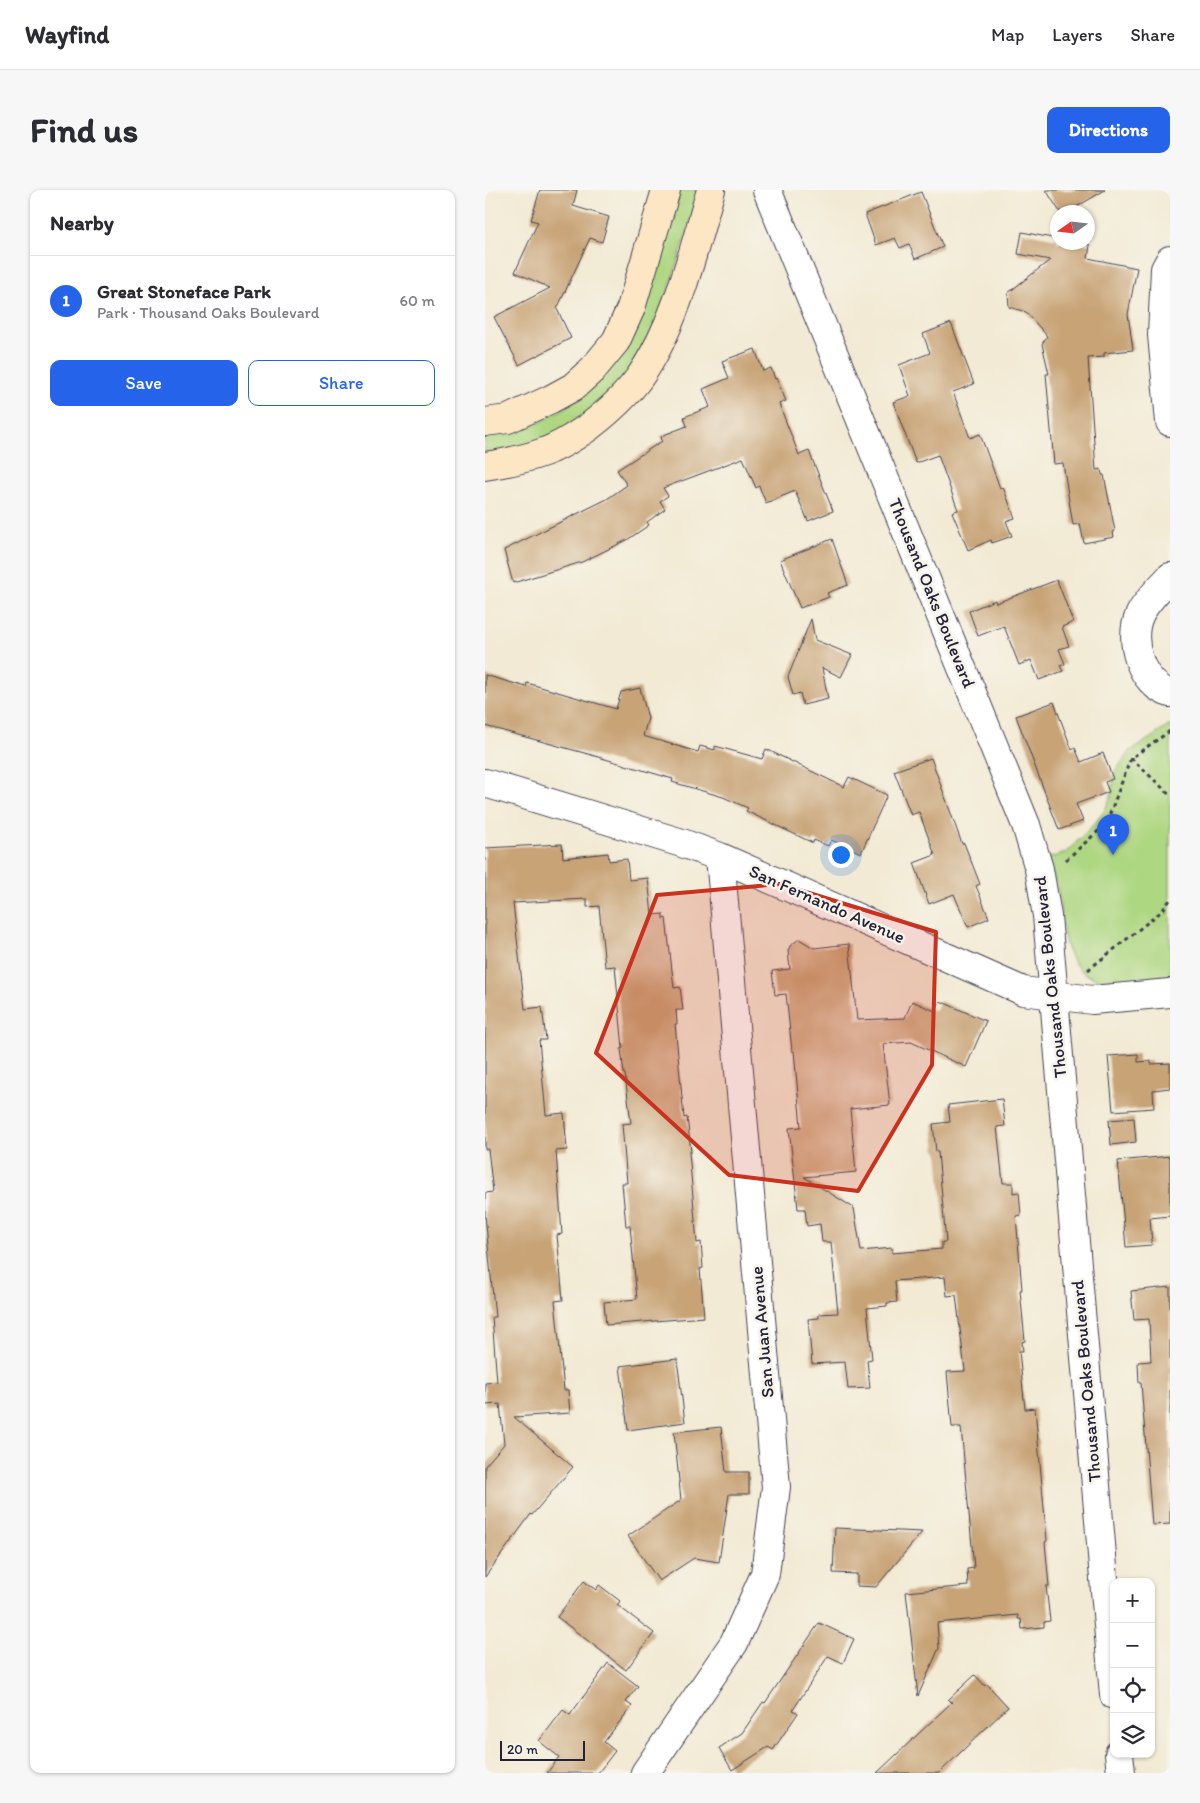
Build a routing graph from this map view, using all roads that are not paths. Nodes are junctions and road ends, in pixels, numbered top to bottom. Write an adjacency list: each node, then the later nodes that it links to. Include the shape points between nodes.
1 (666, 190): 5 (main road, via 631,308 615,341 593,369 573,387 508,419)
2 (711, 190): 7 (main road, via 676,306 661,342 639,378 610,411 576,436 545,452)
3 (767, 190): 13 (street, Thousand Oaks Boulevard, via 1026,825 1039,869 1047,916)
4 (1170, 260): 6 (street, via 1165,269 1162,335)
5 (485, 422)
6 (1170, 422)
7 (485, 466)
8 (1170, 577): 9 (street, via 1140,614 1135,640 1141,665 1150,681)
9 (1170, 694)
10 (485, 783): 11 (street, San Fernando Avenue)
11 (720, 857): 13 (street, San Fernando Avenue, via 1023,991); 16 (street, San Juan Avenue, via 776,1488 765,1574 734,1644)
12 (1170, 993): 13 (street, San Fernando Avenue, via 1092,1000)
13 (1053, 995): 14 (street, Thousand Oaks Boulevard)
14 (1112, 1668)
15 (1119, 1758): 17 (street)
16 (645, 1773)
17 (1121, 1773)

